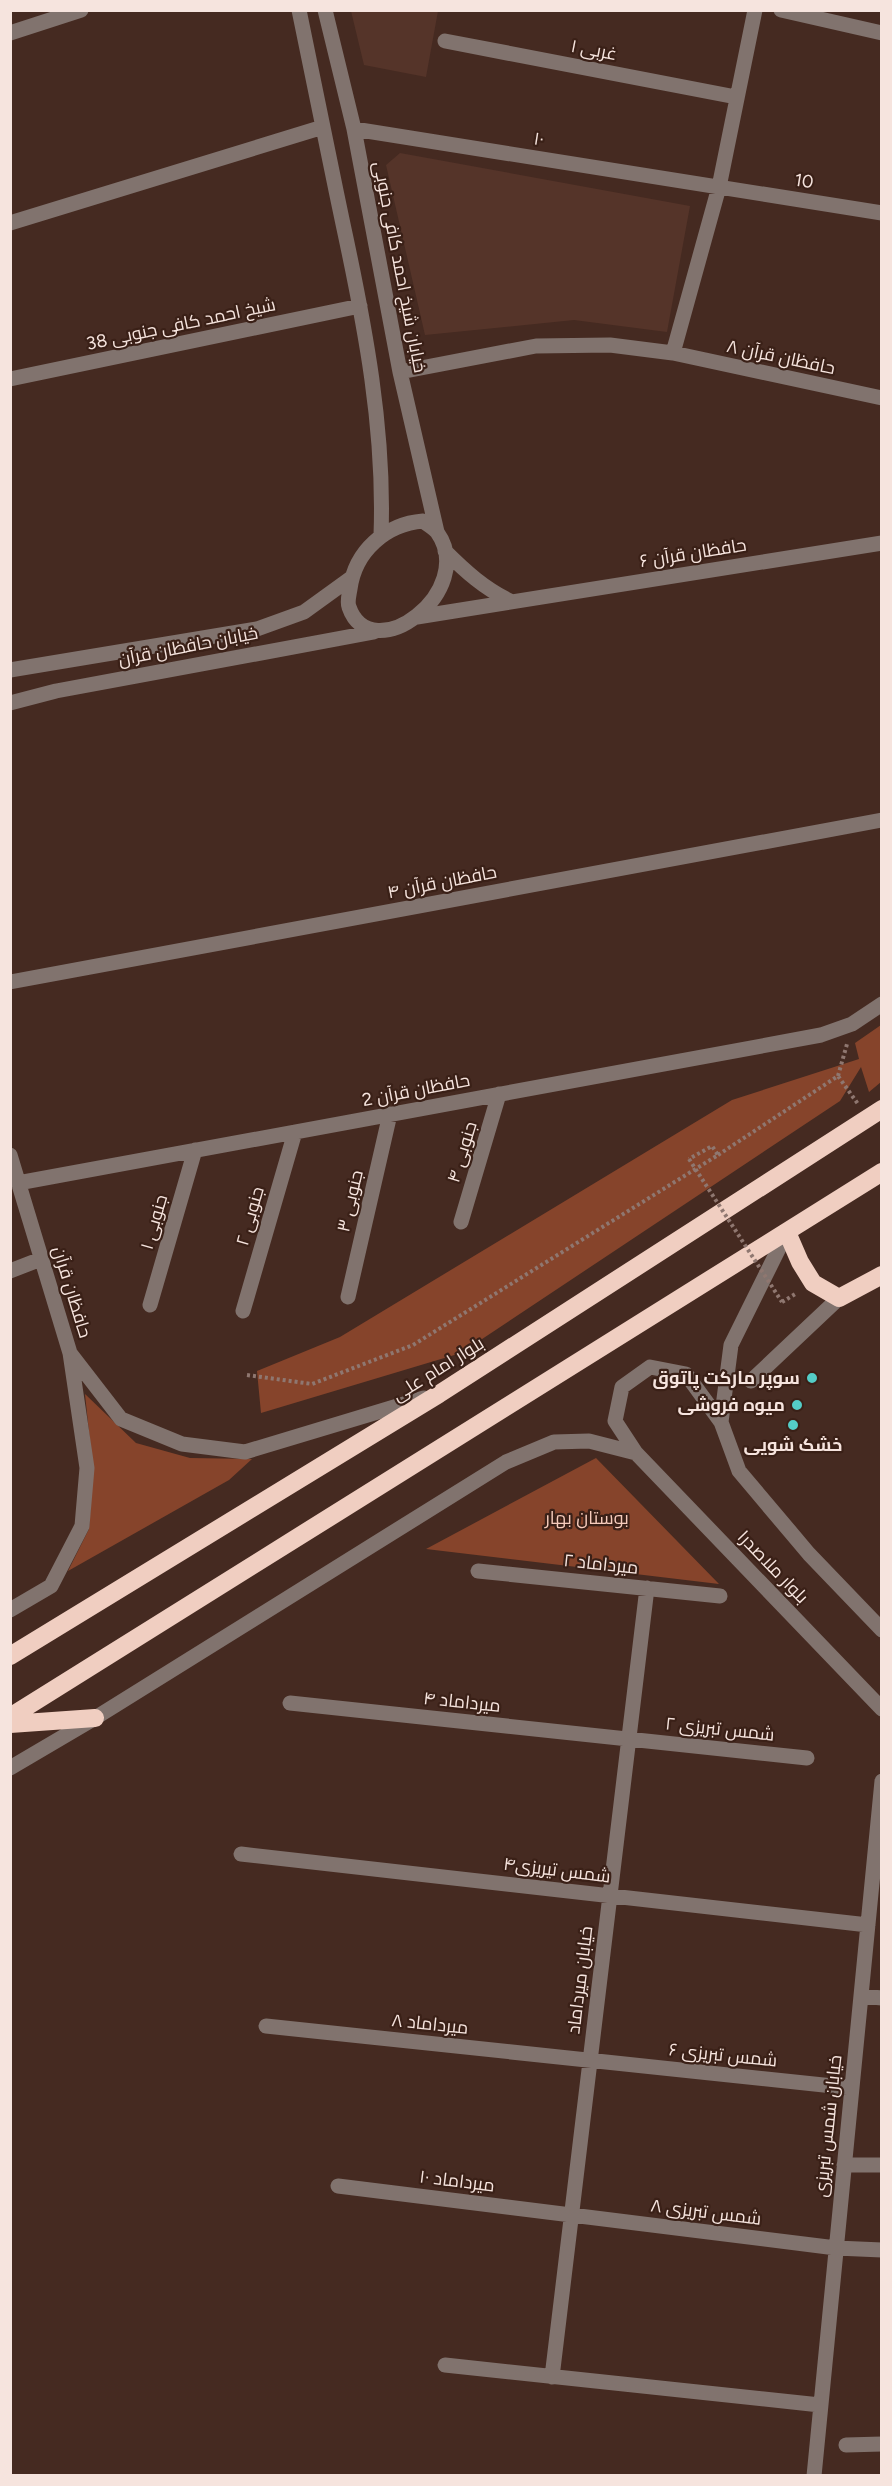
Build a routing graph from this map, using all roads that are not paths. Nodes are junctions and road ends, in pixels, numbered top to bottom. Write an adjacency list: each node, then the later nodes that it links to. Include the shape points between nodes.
1 (81, 10): 6 (street)
2 (299, 10): 10 (street)
3 (325, 10): 11 (street, خیابان شیخ احمد کافی جنوبی)
4 (755, 10): 9 (street)
5 (781, 10): 7 (street)
6 (10, 33)
7 (882, 33)
8 (446, 42): 9 (street, ۱ غربی)
9 (736, 97): 12 (street)
10 (323, 127): 14 (street); 15 (street)
11 (354, 129): 12 (street, ۱۰); 17 (street, خیابان شیخ احمد کافی جنوبی)
12 (719, 187): 13 (street, 10); 16 (street)
13 (882, 213)
14 (10, 223)
15 (360, 306): 18 (street, شیخ احمد کافی جنوبی 38); 21 (street, via 377,418 383,486)
16 (673, 353): 17 (street, حافظان قرآن ۸, via 610,345 536,346); 19 (street, حافظان قرآن ۸)
17 (400, 372): 20 (street, خیابان شیخ احمد کافی جنوبی)
18 (10, 380)
19 (882, 398)
20 (437, 532): 21 (street, via 423,520 406,522); 23 (street)
21 (381, 535): 24 (street, via 360,558)
22 (882, 543): 25 (street, حافظان قرآن ۶)
23 (446, 551): 25 (street, via 469,576); 26 (street, via 445,580)
24 (351, 578): 27 (street, via 348,605 357,622); 28 (street, خیابان حافظان قرآن, via 304,612 257,629)
25 (510, 601): 26 (street, حافظان قرآن ۶)
26 (417, 617): 27 (street)
27 (374, 632): 29 (street, خیابان حافظان قرآن)
28 (10, 670)
29 (10, 703)
30 (882, 820): 31 (street, حافظان قرآن ۴)
31 (10, 982)
32 (882, 1004): 33 (street, حافظان قرآن 2, via 852,1024 821,1035)
33 (500, 1094): 34 (street, حافظان قرآن 2); 41 (street, جنوبی ۴)
34 (390, 1114): 36 (street, حافظان قرآن 2); 46 (street, جنوبی ۳)
35 (874, 1114): 52 (highway, بلوار امام علی)
36 (295, 1132): 37 (street, حافظان قرآن 2); 49 (street, جنوبی ۲)
37 (195, 1150): 40 (street, حافظان قرآن 2); 48 (street, جنوبی ۱)
38 (10, 1155): 40 (street, حافظان قرآن)
39 (882, 1172): 42 (highway)
40 (18, 1183): 43 (street, حافظان قرآن)
41 (461, 1222)
42 (787, 1232): 47 (highway, via 813,1283); 53 (street, via 731,1346); 63 (highway)
43 (41, 1259): 44 (street); 50 (street, حافظان قرآن)
44 (10, 1271)
45 (882, 1275): 47 (highway)
46 (348, 1297)
47 (839, 1298): 51 (street)
48 (150, 1305)
49 (243, 1311)
50 (70, 1353): 52 (street, حافظان قرآن, via 121,1419 182,1444 245,1452); 58 (street, via 87,1468 82,1526 51,1586)
51 (751, 1381)
52 (439, 1394): 60 (highway, بلوار امام علی)
53 (721, 1422): 54 (street, بلوار ملاصدرا, via 687,1374 650,1367 622,1387 615,1421); 59 (street, بلوار ملاصدرا, via 739,1471 809,1554)
54 (636, 1453): 62 (street, بلوار ملاصدرا); 64 (street, via 589,1441 554,1442 506,1462)
55 (478, 1571): 56 (street, میرداماد ۲)
56 (647, 1588): 57 (street, میرداماد ۲); 66 (street, خیابان میرداماد)
57 (720, 1596)
58 (10, 1610)
59 (882, 1630)
60 (10, 1656)
61 (290, 1703): 66 (street, میرداماد ۴)
62 (882, 1709)
63 (10, 1717)
64 (95, 1719): 65 (highway); 68 (street)
65 (10, 1724)
66 (629, 1739): 67 (street, شمس تبریزی ۲); 71 (street, خیابان میرداماد)
67 (807, 1758)
68 (10, 1768)
69 (882, 1781): 72 (street, خیابان شمس تبریزی)
70 (241, 1854): 71 (street, شمس تیریزی۴)
71 (610, 1896): 72 (street, شمس تیریزی۴); 76 (street, خیابان میرداماد)
72 (872, 1918): 73 (street, خیابان شمس تبریزی)
73 (861, 1996): 74 (street); 77 (street, خیابان شمس تبریزی)
74 (882, 1998)
75 (266, 2026): 76 (street, میرداماد ۸)
76 (590, 2061): 77 (street, شمس تبریزی ۶); 81 (street, خیابان میرداماد)
77 (852, 2088): 78 (street, خیابان شمس تبریزی)
78 (844, 2165): 79 (street); 82 (street, خیابان شمس تبریزی)
79 (882, 2165)
80 (338, 2186): 81 (street, میرداماد ۱۰)
81 (572, 2215): 82 (street, شمس تبریزی ۸); 85 (street, خیابان میرداماد)
82 (836, 2248): 83 (street, شمس تبریزی ۸); 86 (street, خیابان شمس تبریزی)
83 (882, 2250)
84 (445, 2365): 85 (street)
85 (552, 2377): 86 (street)
86 (820, 2404): 89 (street, خیابان شمس تبریزی)
87 (882, 2444): 88 (street)
88 (846, 2445)
89 (813, 2475)

